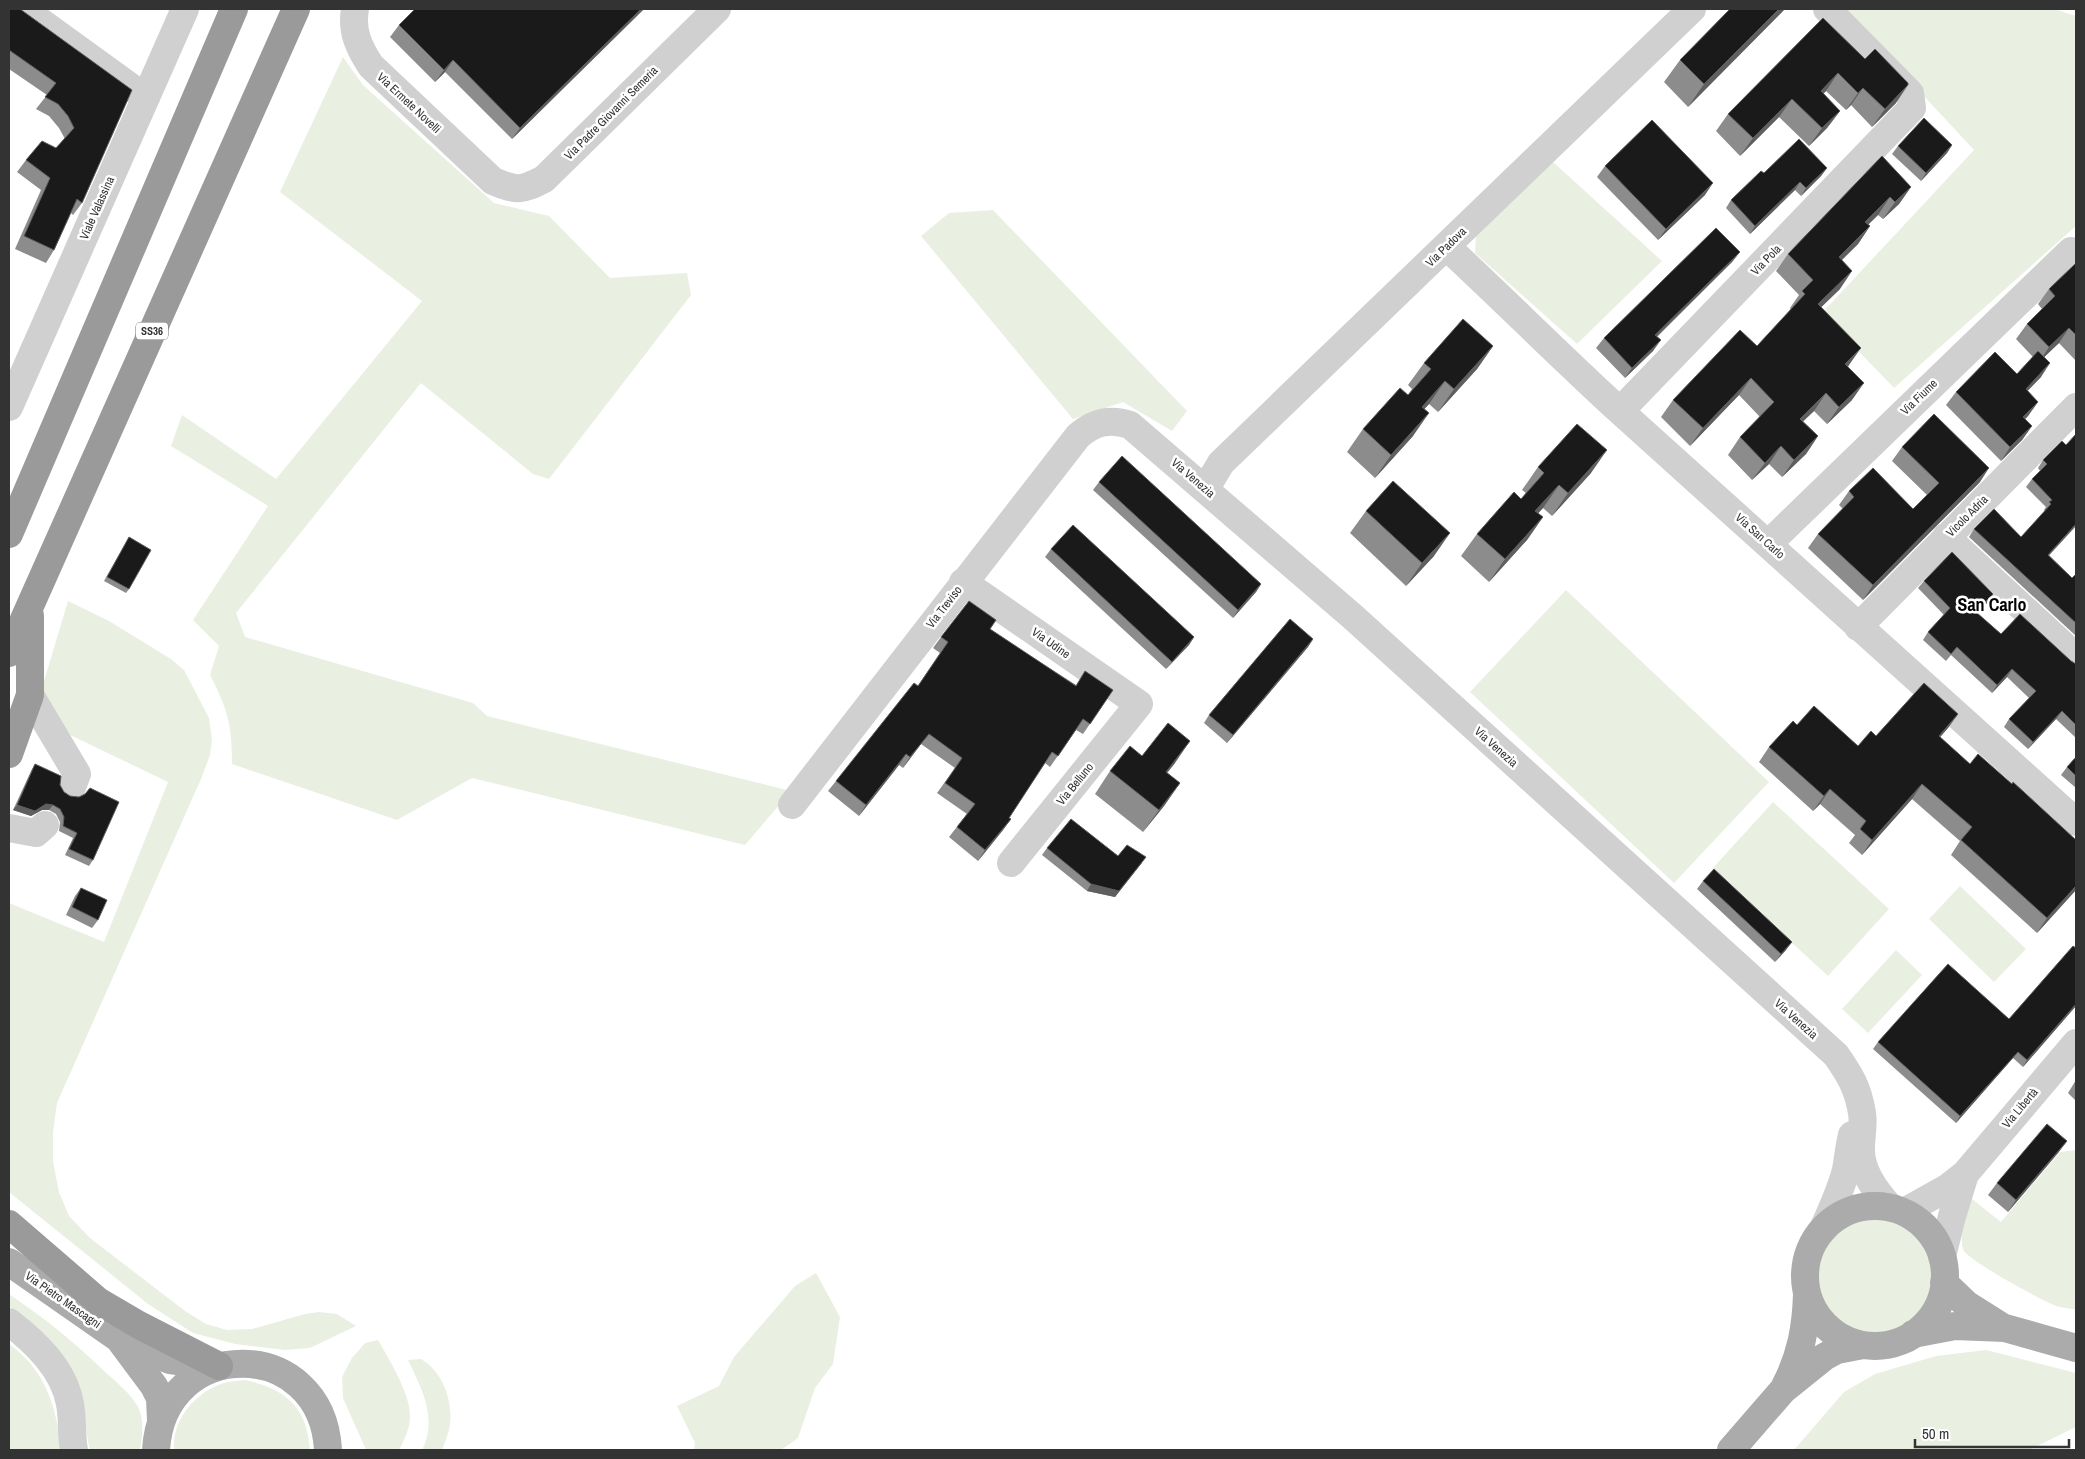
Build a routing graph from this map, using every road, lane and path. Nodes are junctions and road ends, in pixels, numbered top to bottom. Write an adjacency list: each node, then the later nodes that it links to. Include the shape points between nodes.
1 (23, 9): 9 (street)
2 (185, 9): 9 (street, Viale Valassina)
3 (234, 9): 18 (highway)
4 (296, 9): 22 (highway, SS36)
5 (355, 9): 10 (street, Via Ermete Novelli, via 352,23 370,66)
6 (717, 9): 10 (street, Via Padre Giovanni Semeria, via 544,179 526,188 509,188)
7 (1692, 9): 11 (street, Via Padova)
8 (1827, 9): 15 (street, Via Pola, via 1910,93 1912,108)
9 (146, 98): 13 (street, Viale Valassina)
10 (493, 181)
11 (1447, 247): 15 (street, Via San Carlo); 17 (street, Via Padova, via 1221,463)
12 (2074, 254): 20 (street, Via Fiume)
13 (9, 407)
14 (2076, 407): 19 (street, Vicolo Adria)
15 (1620, 411): 20 (street, Via San Carlo)
16 (1104, 421): 17 (street, Via Venezia, via 1130,424); 21 (street, Via Treviso, via 1089,426 1078,436)
17 (1206, 488): 36 (street, Via Venezia, via 1836,1055 1853,1079)
18 (9, 534)
19 (1946, 537): 23 (street, Vicolo Adria); 25 (street)
20 (1768, 544): 23 (street, Via San Carlo)
21 (963, 582): 27 (street, Via Udine); 30 (street, Via Treviso)
22 (30, 605): 24 (highway, SS36); 26 (highway)
23 (1858, 627): 31 (street, Via San Carlo)
24 (9, 653)
25 (2076, 657)
26 (30, 695): 28 (highway); 29 (street, via 77,774)
27 (1139, 704): 34 (street, Via Belluno)
28 (9, 754)
29 (72, 788)
30 (792, 805)
31 (2076, 822)
32 (45, 825): 33 (street, via 36,832)
33 (9, 828)
34 (1011, 863)
35 (2076, 1043): 37 (street, Via Libertà)
36 (1860, 1104): 38 (street, Via Venezia, via 1863,1164 1878,1194); 40 (street, Via Venezia, via 1846,1170)
37 (1965, 1174): 38 (street, Via Libertà, via 1940,1193); 41 (street, Via Libertà)
38 (1898, 1210): 40 (main road, via 1867,1206 1833,1219); 41 (main road, via 1928,1230)
39 (9, 1224): 51 (highway, via 98,1301)
40 (1824, 1227): 44 (main road, via 1806,1266)
41 (1942, 1257): 43 (main road)
42 (9, 1262): 48 (main road, Via Pietro Mascagni)
43 (1944, 1283): 46 (main road, via 1966,1304); 47 (main road, via 1938,1307)
44 (1807, 1294): 49 (main road, via 1813,1309 1834,1333); 52 (main road, via 1803,1340 1793,1372)
45 (9, 1322): 54 (street, via 24,1333 55,1367 70,1402)
46 (2005, 1328): 47 (main road, via 1955,1326); 50 (main road)
47 (1913, 1334): 49 (main road, via 1889,1345)
48 (118, 1338): 51 (main road, Via Pietro Mascagni, via 170,1360); 53 (main road, Via Pietro Mascagni, via 160,1398)
49 (1863, 1345): 52 (main road, via 1837,1350 1824,1357)
50 (2076, 1348)
51 (219, 1366): 53 (main road, via 190,1381 173,1399); 55 (main road, via 262,1365 288,1376 318,1408)
52 (1783, 1390): 56 (main road)
53 (157, 1439)
54 (74, 1450)
55 (328, 1450)
56 (1731, 1450)

